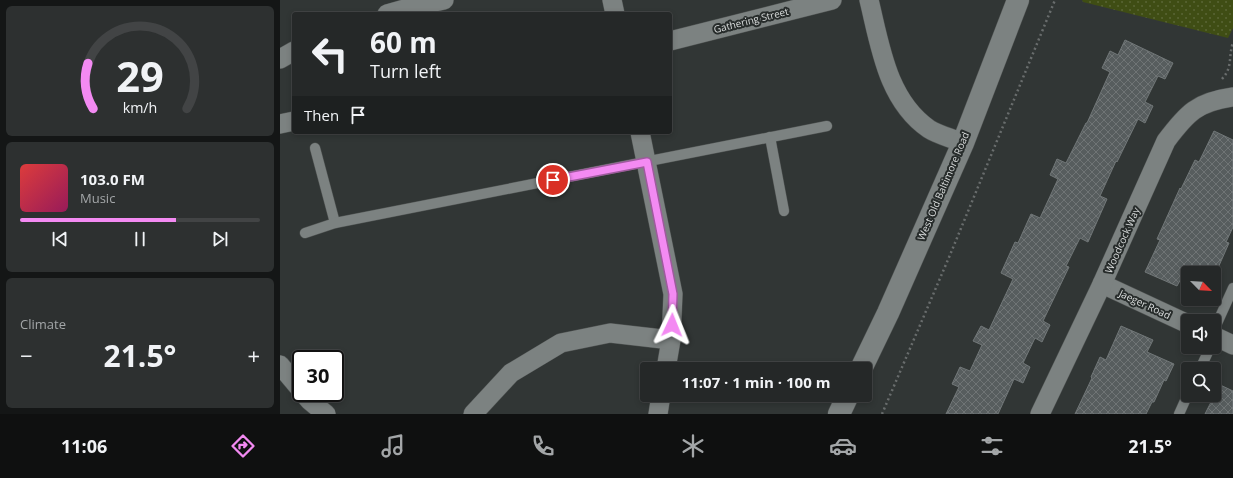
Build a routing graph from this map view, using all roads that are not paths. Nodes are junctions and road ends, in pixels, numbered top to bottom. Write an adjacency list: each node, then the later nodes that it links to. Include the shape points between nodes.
1 (444, 0): 6 (street)
2 (612, 0): 7 (street)
3 (832, 0): 8 (street, Gathering Street)
4 (869, 0): 17 (street, via 887,70 906,107 929,129)
5 (1018, 0): 17 (street, West Old Baltimore Road)
6 (394, 12)
7 (615, 12)
8 (672, 40)
9 (292, 52): 10 (street)
10 (280, 59)
11 (1233, 97): 23 (street, Woodcock Way, via 1211,101 1194,110 1166,141)
12 (292, 121): 13 (street)
13 (280, 124)
14 (827, 126): 16 (lane)
15 (640, 134): 19 (street)
16 (770, 137): 19 (lane); 20 (lane)
17 (963, 143): 31 (street, West Old Baltimore Road)
18 (314, 148): 21 (lane)
19 (647, 162): 21 (lane); 28 (street, via 673,294)
20 (784, 211)
21 (335, 223): 22 (lane)
22 (305, 233)
23 (1102, 284): 26 (street, Jaeger Road); 42 (street, Woodcock Way)
24 (1233, 288): 25 (lane)
25 (1221, 315)
26 (1181, 321)
27 (1221, 339): 29 (street)
28 (671, 340): 30 (street); 39 (street, via 610,333 561,343 511,373)
29 (1233, 345)
30 (667, 362)
31 (864, 362)
32 (280, 364): 33 (street)
33 (292, 379)
34 (311, 402): 38 (street)
35 (660, 402): 40 (street)
36 (844, 402): 41 (street)
37 (1184, 402): 43 (lane)
38 (326, 414)
39 (473, 414)
40 (658, 414)
41 (838, 414)
42 (1040, 414)
43 (1179, 414)

